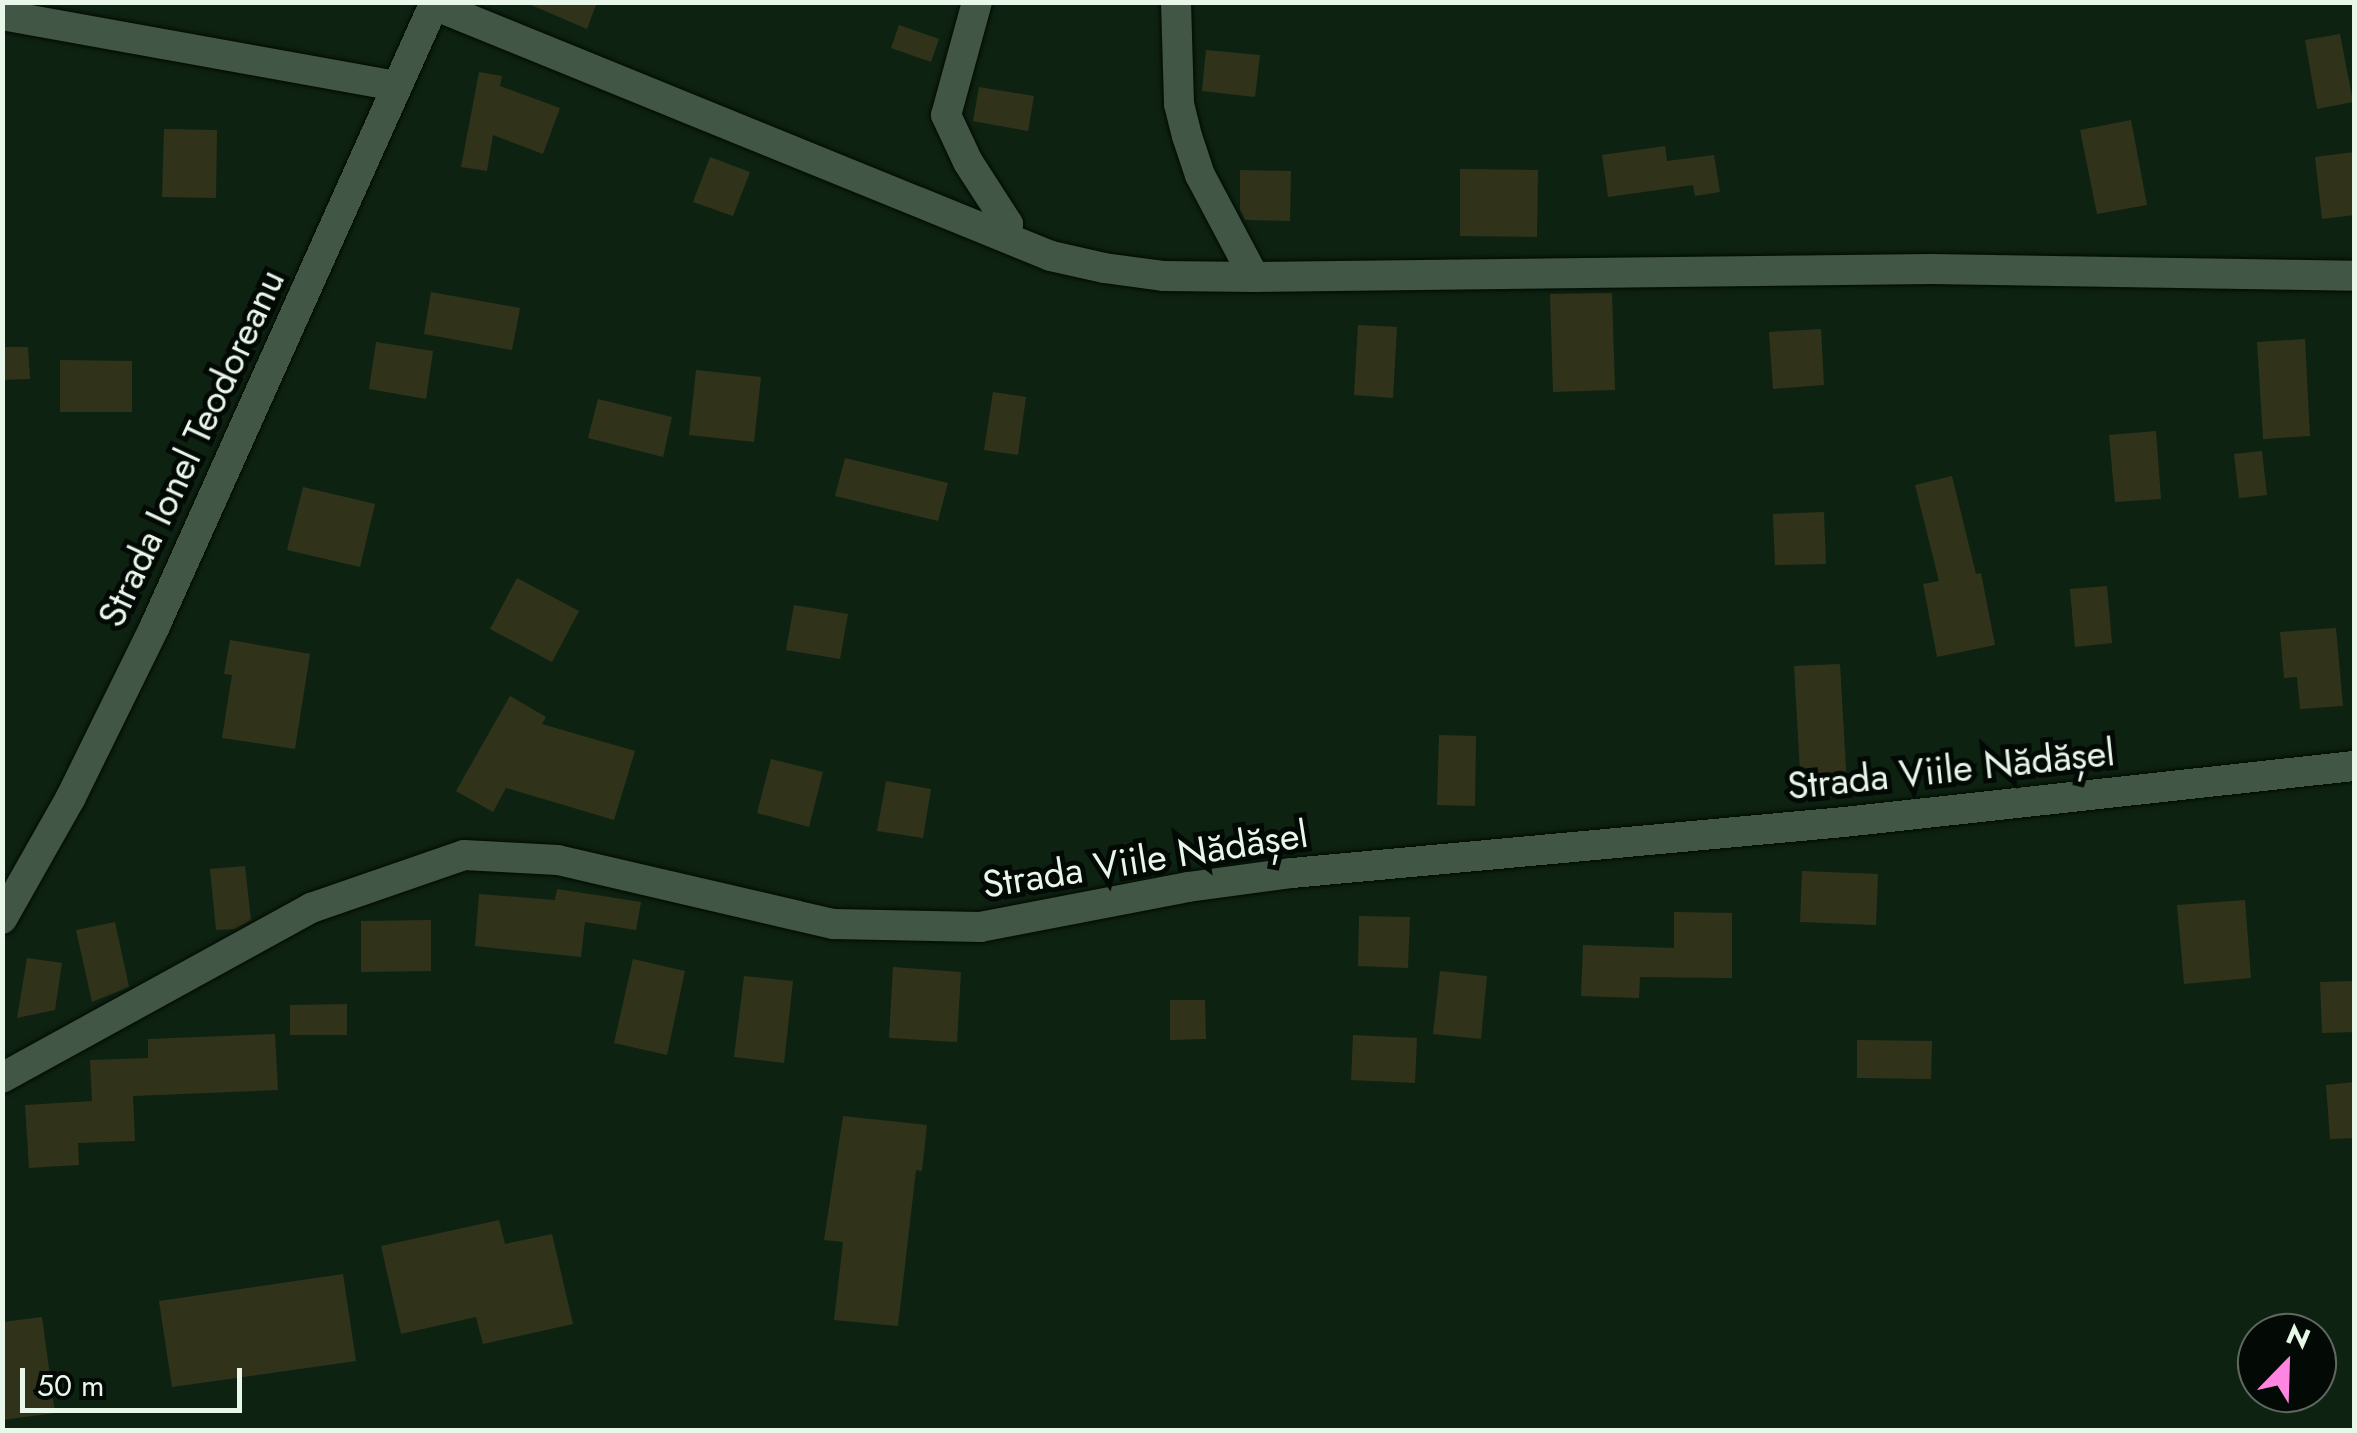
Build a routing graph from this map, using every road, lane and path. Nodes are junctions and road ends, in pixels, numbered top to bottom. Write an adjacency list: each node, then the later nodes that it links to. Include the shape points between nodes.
1 (977, 2): 6 (street, via 946,115 1008,224)
2 (1176, 2): 8 (street, via 1186,136)
3 (435, 4): 5 (street, Strada Ionel Teodoreanu); 6 (street)
4 (2, 14): 5 (street)
5 (397, 86): 10 (street, Strada Ionel Teodoreanu, via 155,626)
6 (1005, 236): 8 (street, via 1104,268)
7 (2354, 276): 8 (street, via 1931,268)
8 (1254, 278)
9 (2354, 766): 11 (street, Strada Viile Nădășel, via 1292,873 980,928 834,924 558,860 464,855 311,908)
10 (2, 919)
11 (2, 1078)

